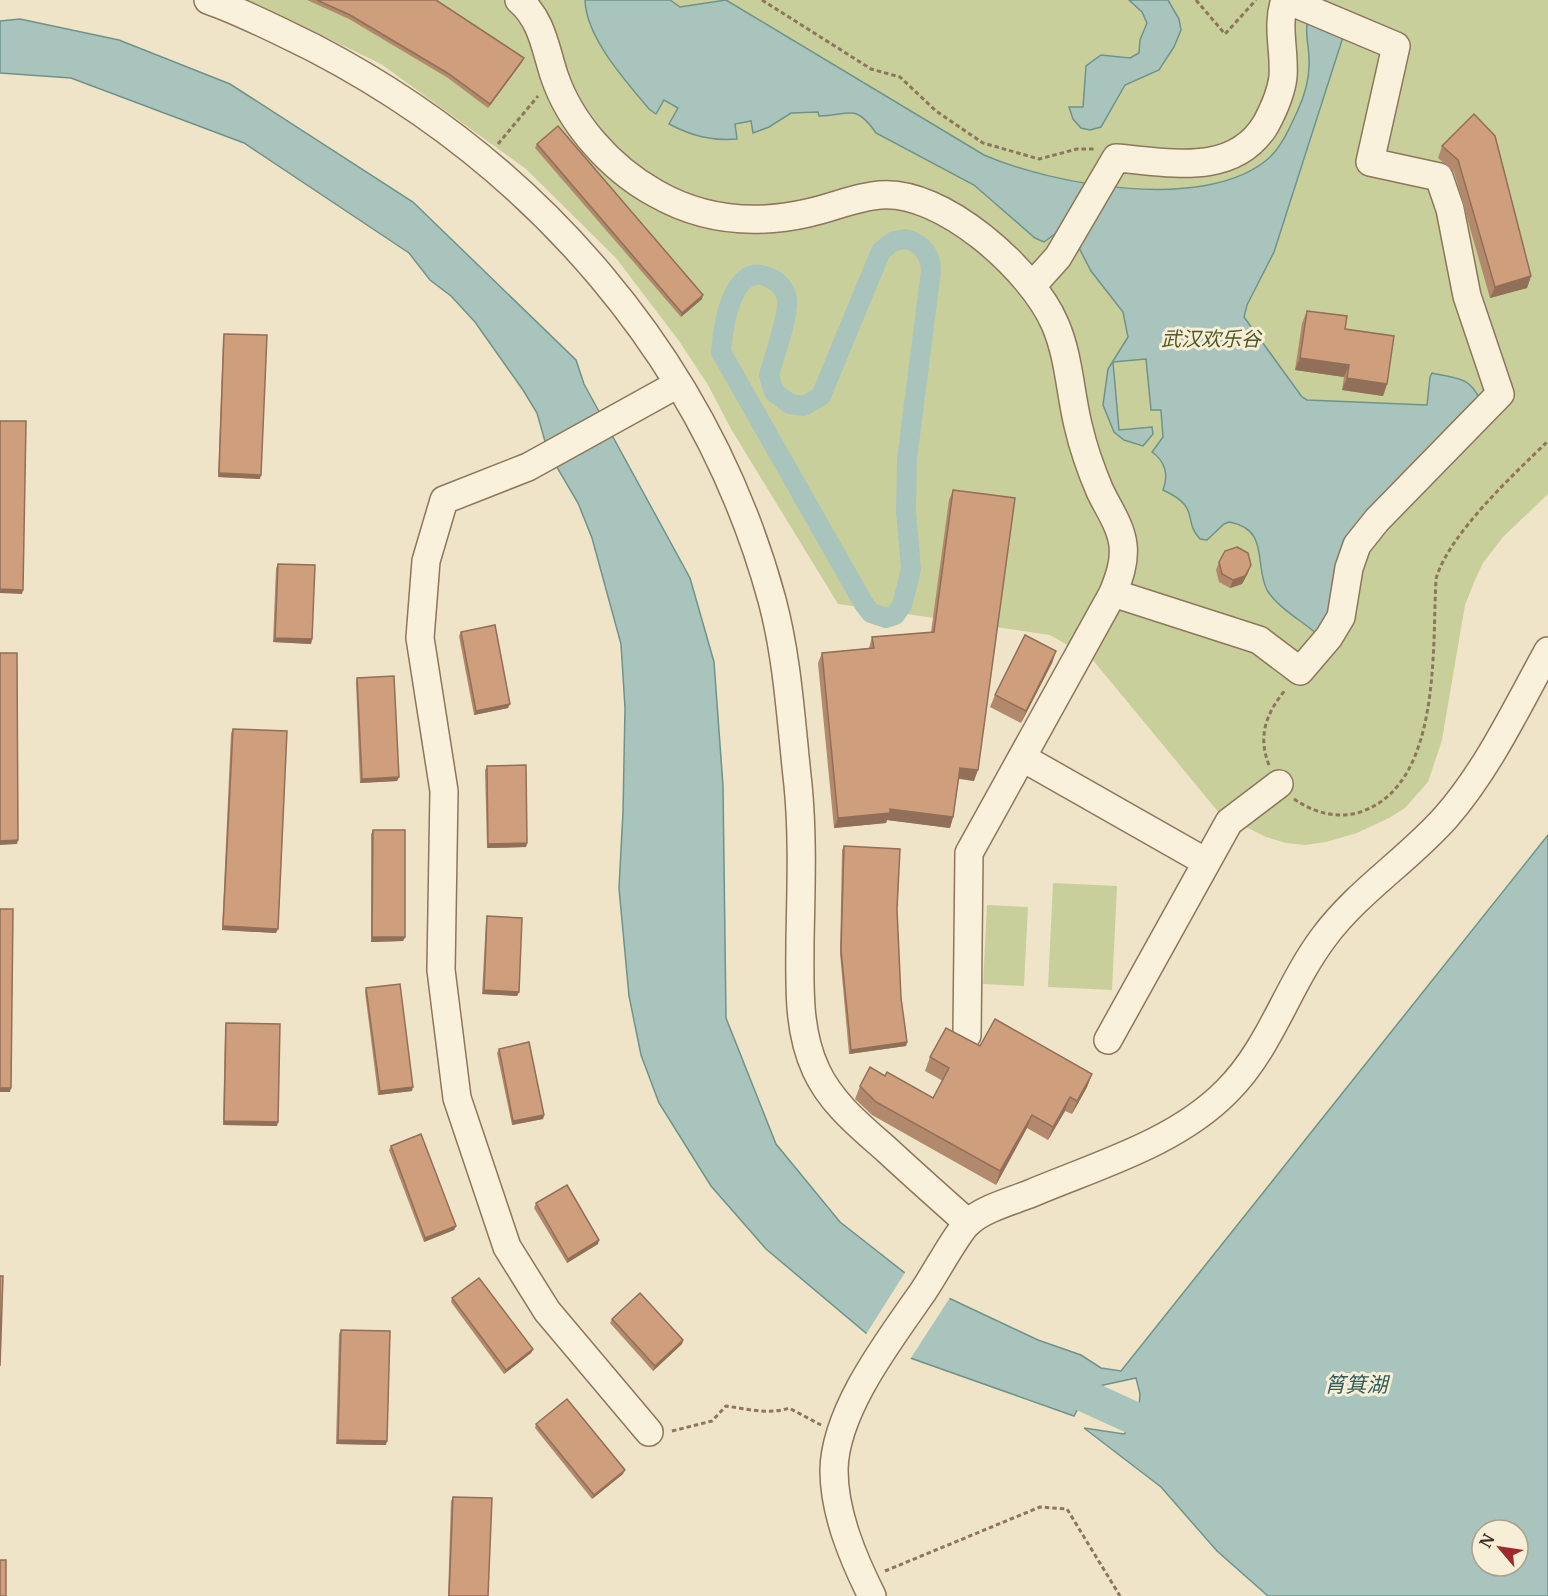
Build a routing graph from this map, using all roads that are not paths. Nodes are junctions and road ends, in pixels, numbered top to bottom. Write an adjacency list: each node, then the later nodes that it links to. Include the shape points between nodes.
1 (519, 0): 4 (street, via 539,27 555,77 577,121 620,169 643,187 712,217 777,218 868,196 906,197 937,208 976,232)
2 (1286, 0): 4 (street, via 1280,16 1282,85 1273,111 1252,142 1211,162 1112,164 1051,268); 6 (street, via 1395,46 1370,162 1439,177 1450,209 1467,296 1500,394 1357,544 1348,568 1341,617 1300,671 1259,640)
3 (222, 2): 5 (street, via 371,79 485,159 541,211 604,279)
4 (1032, 286): 6 (street, via 1059,333 1085,449 1122,537 1123,555)
5 (678, 384): 13 (street, via 748,526 773,604 784,659 800,807 800,1006 808,1052 825,1086 846,1114); 14 (street, via 528,467 444,500 426,561 420,638 444,790 441,970 457,1098 507,1247 547,1311)
6 (1113, 593): 8 (street)
7 (1548, 651): 13 (street, via 1472,783 1443,820 1348,908 1326,934 1262,1047 1228,1091 1189,1122 1160,1137)
8 (1023, 758): 10 (street); 11 (street, via 969,854)
9 (1279, 784): 10 (street, via 1229,822)
10 (1206, 862): 12 (street)
11 (966, 1035)
12 (1108, 1040)
13 (968, 1223): 15 (street, via 867,1379 849,1411 842,1434 834,1469 839,1503 853,1558)
14 (649, 1432)
15 (868, 1588)

